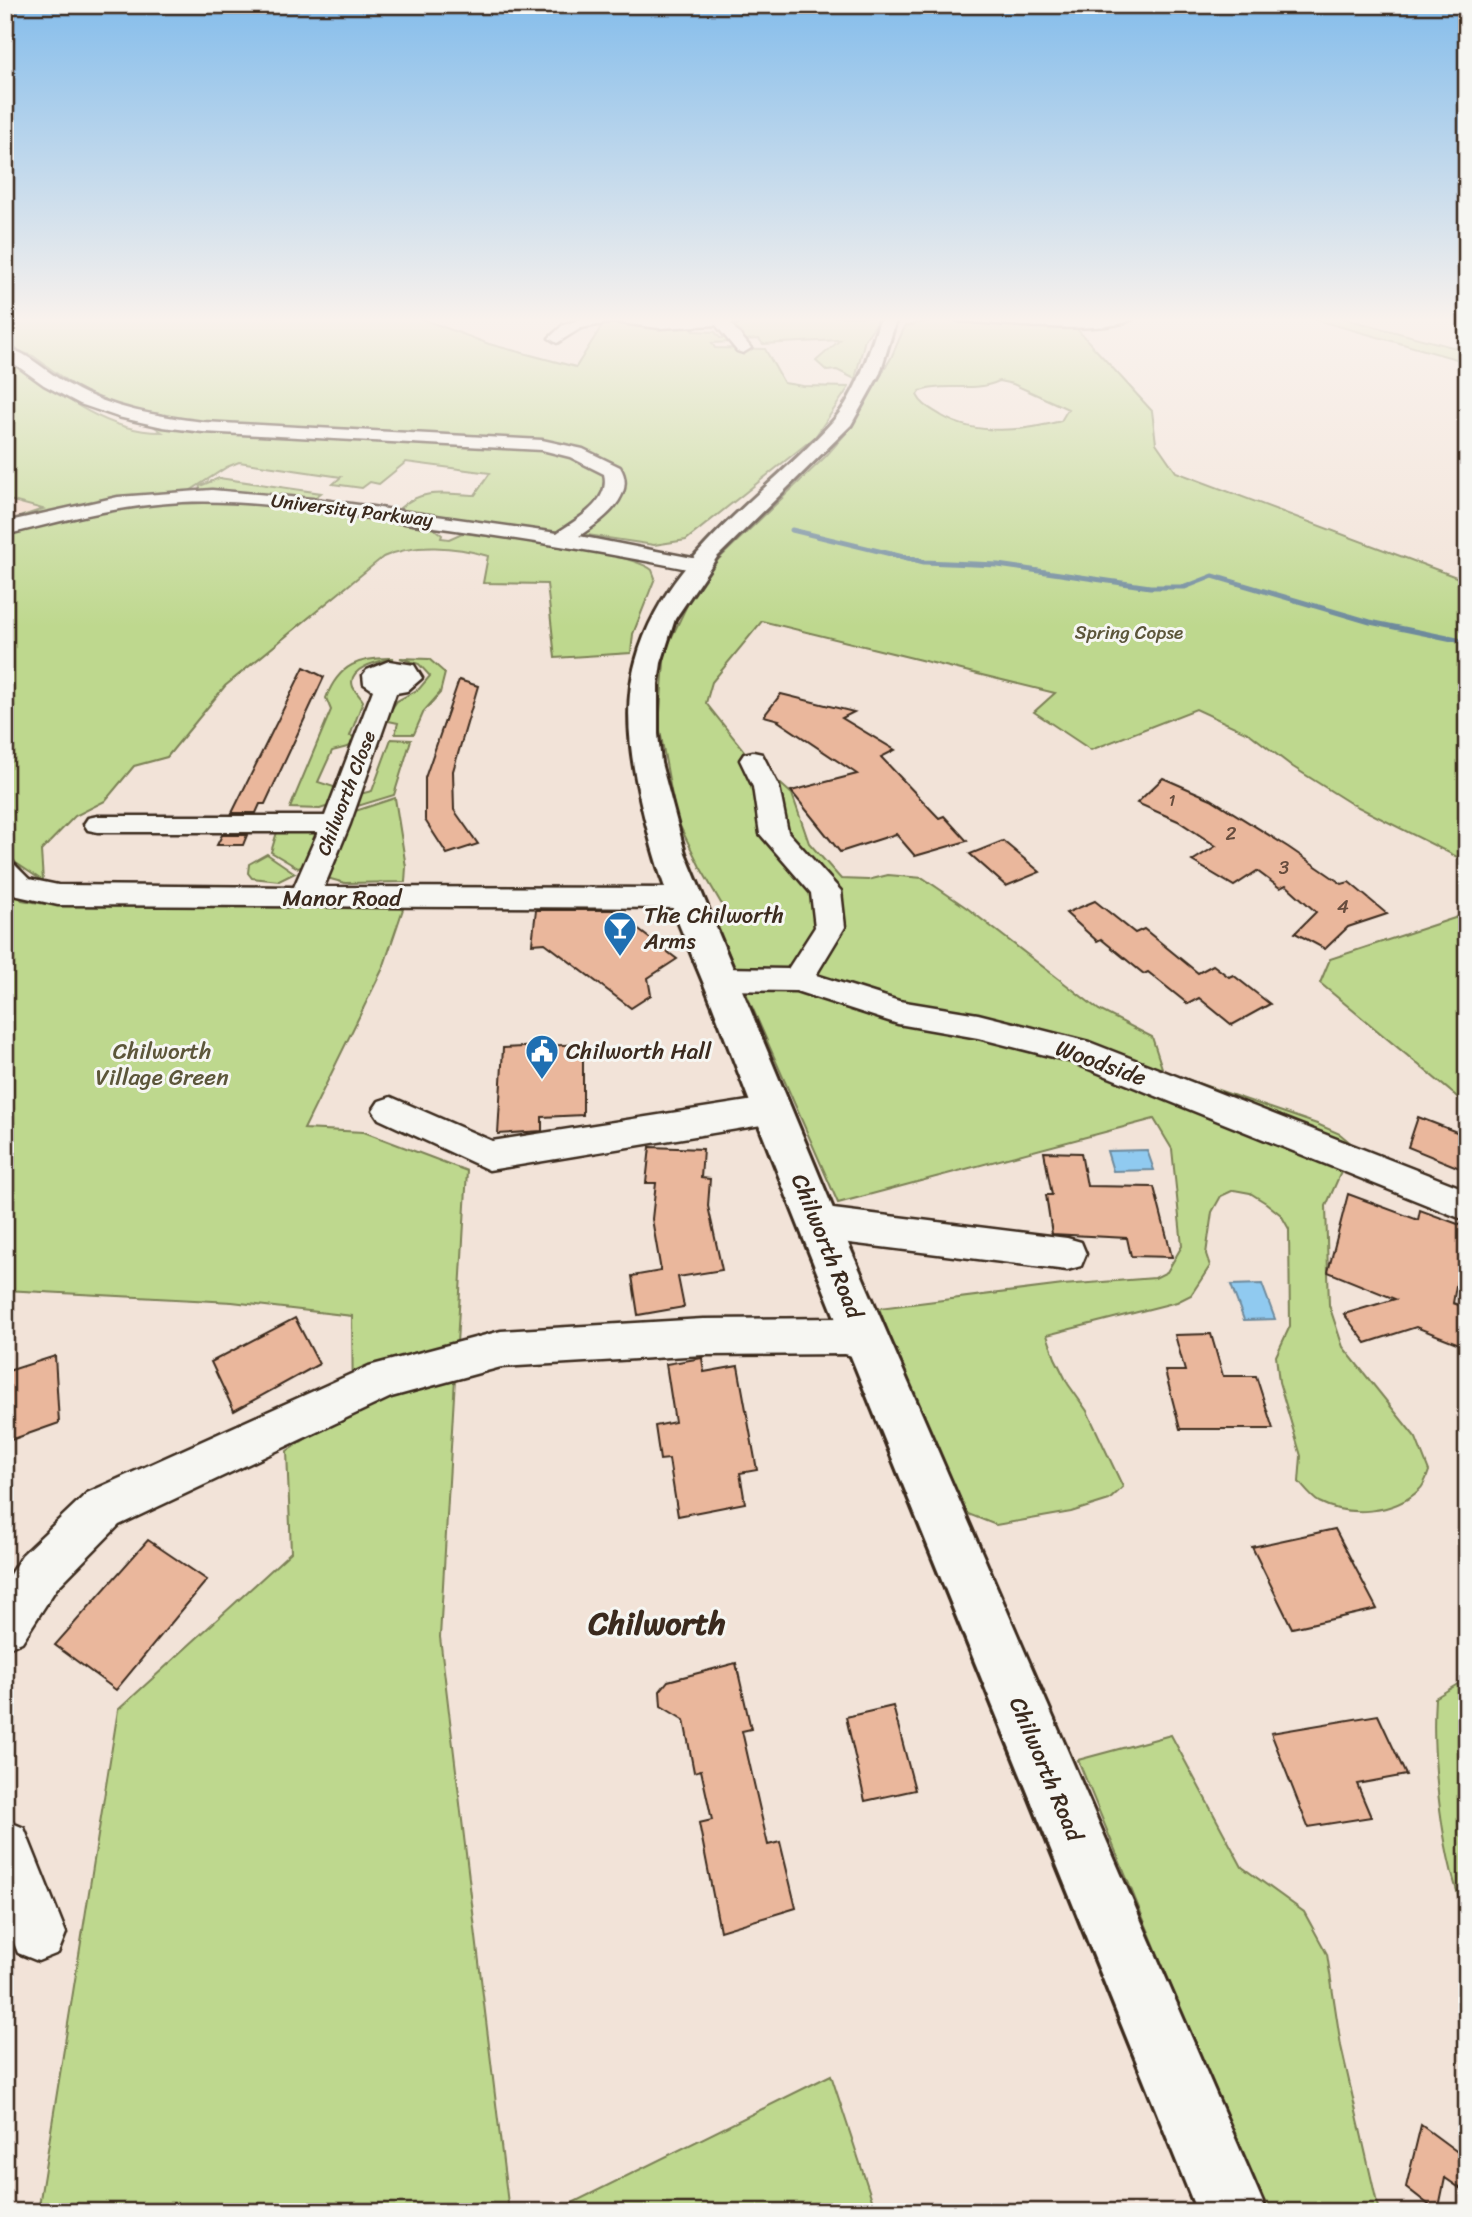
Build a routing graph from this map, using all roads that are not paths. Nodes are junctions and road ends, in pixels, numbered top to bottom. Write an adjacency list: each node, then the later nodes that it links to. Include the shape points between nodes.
1 (153, 420): 4 (street, via 203,427 517,442 576,453 613,471 616,486 602,509)
2 (844, 420): 5 (main road, Chilworth Road)
3 (5, 529): 4 (street, University Parkway, via 121,502 201,496 314,504)
4 (562, 540): 5 (street, University Parkway)
5 (698, 565): 12 (main road, Chilworth Road, via 674,598 655,640 643,707 653,795)
6 (386, 687): 9 (street, Chilworth Close)
7 (753, 760): 14 (street, via 766,787 774,834 826,891 830,927)
8 (98, 824): 9 (street)
9 (335, 824): 11 (street, Chilworth Close)
10 (5, 872): 11 (street, Manor Road, via 19,887 58,895)
11 (304, 898): 12 (street, Manor Road)
12 (687, 898): 13 (main road, Chilworth Road)
13 (719, 979): 14 (street, Woodside); 16 (main road, Chilworth Road)
14 (797, 980): 17 (street, Woodside, via 898,1012 1077,1051)
15 (391, 1110): 16 (street, via 489,1156)
16 (773, 1110): 18 (main road, Chilworth Road)
17 (1467, 1206)
18 (817, 1223): 19 (street); 20 (main road, Chilworth Road)
19 (1067, 1254)
20 (867, 1342): 21 (street, via 845,1336 704,1337 501,1349 384,1380 103,1509 39,1572); 24 (main road, Chilworth Road)
21 (5, 1625)
22 (5, 1847): 23 (street)
23 (38, 1933)
24 (1232, 2212)

